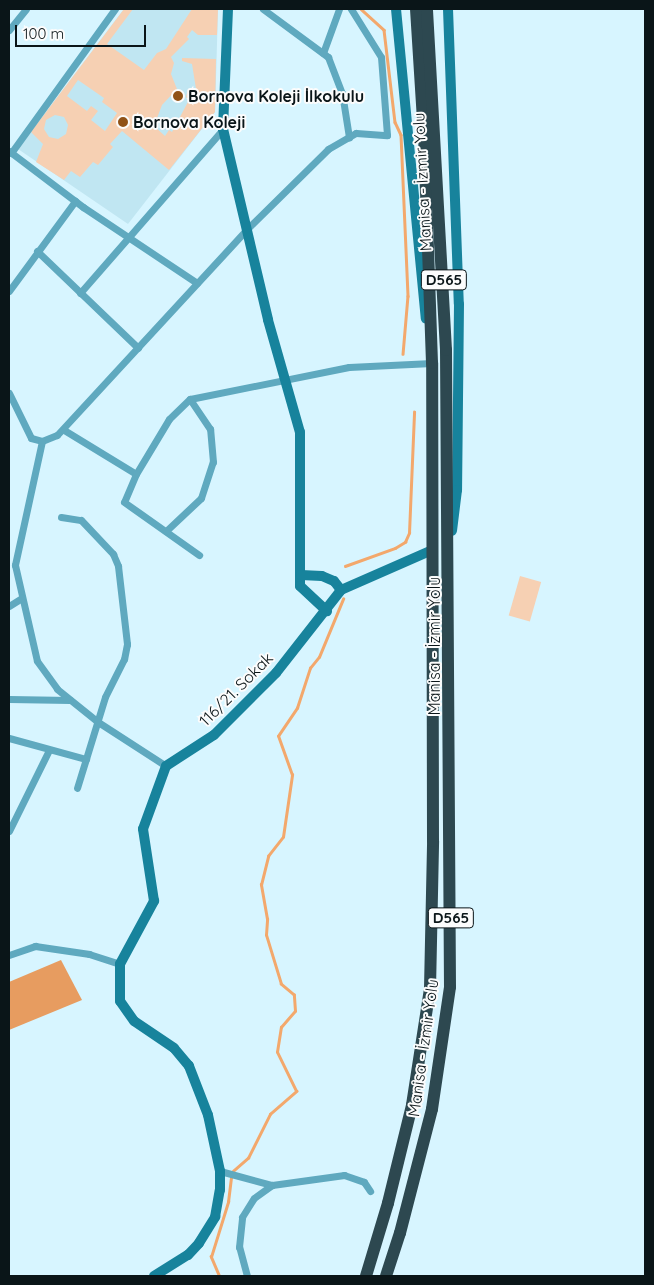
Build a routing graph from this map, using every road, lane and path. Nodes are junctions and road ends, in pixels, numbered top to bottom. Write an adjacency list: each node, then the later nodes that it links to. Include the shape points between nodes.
1 (26, 9): 11 (street)
2 (115, 9): 15 (street)
3 (228, 9): 13 (street)
4 (263, 9): 12 (street)
5 (340, 9): 12 (street)
6 (350, 9): 14 (street, via 381,57 387,135 356,133)
7 (396, 9): 24 (street, via 422,292)
8 (416, 9): 24 (highway, Manisa - İzmir Yolu / D565)
9 (427, 9): 34 (highway, Manisa - İzmir Yolu / D565, via 442,240)
10 (448, 9): 34 (street, via 459,304 457,490)
11 (9, 30)
12 (322, 53): 14 (street, via 328,58 342,93)
13 (223, 129): 17 (street); 18 (street)
14 (349, 137): 17 (street, via 328,149)
15 (10, 152): 16 (street)
16 (75, 201): 18 (street); 19 (street)
17 (247, 229): 20 (street); 25 (street)
18 (128, 238): 20 (street); 22 (street)
19 (37, 251): 21 (street); 22 (street)
20 (197, 283): 23 (street)
21 (9, 291)
22 (80, 293): 23 (street)
23 (138, 348): 28 (street)
24 (432, 359): 25 (street, via 348,367); 33 (highway, Manisa - İzmir Yolu / D565)
25 (284, 381): 27 (street); 36 (street, via 300,432)
26 (9, 393): 29 (street, via 26,432)
27 (190, 399): 30 (street, via 169,419); 32 (street, via 210,429 213,462 201,498)
28 (64, 430): 29 (street); 30 (street)
29 (42, 441): 38 (street, via 15,565)
30 (136, 474): 32 (street, via 124,502)
31 (61, 517): 43 (street, via 81,520 113,554 118,566 126,644 124,659 105,697)
32 (166, 531): 35 (street)
33 (432, 550): 37 (street); 57 (highway, Manisa - İzmir Yolu / D565, via 430,989 412,1105)
34 (450, 552): 58 (highway, Manisa - İzmir Yolu / D565, via 450,987 432,1109)
35 (199, 555)
36 (301, 575): 37 (street, via 322,576 334,581); 40 (street, via 300,586)
37 (341, 590): 40 (street, 116/21. Sokak)
38 (22, 598): 39 (street); 42 (street, via 37,661 57,689)
39 (9, 606)
40 (327, 611): 47 (street, 116/21. Sokak, via 276,673 214,736)
41 (9, 699): 42 (street)
42 (71, 700): 43 (street)
43 (98, 722): 46 (street); 47 (street)
44 (9, 738): 45 (street)
45 (49, 750): 46 (street); 49 (street)
46 (86, 760): 48 (street)
47 (166, 766): 51 (street, via 143,829 154,901)
48 (77, 788)
49 (9, 831)
50 (9, 955): 51 (street, via 35,946 89,954)
51 (120, 964): 52 (street, via 120,1001 134,1021 174,1048 196,1079 208,1115)
52 (220, 1171): 53 (street); 55 (street, via 215,1217 207,1233 188,1255)
53 (272, 1185): 54 (street, via 344,1175 364,1182); 56 (street, via 254,1198 242,1217 239,1247)
54 (370, 1191)
55 (154, 1276)
56 (247, 1276)
57 (366, 1276)
58 (386, 1276)

